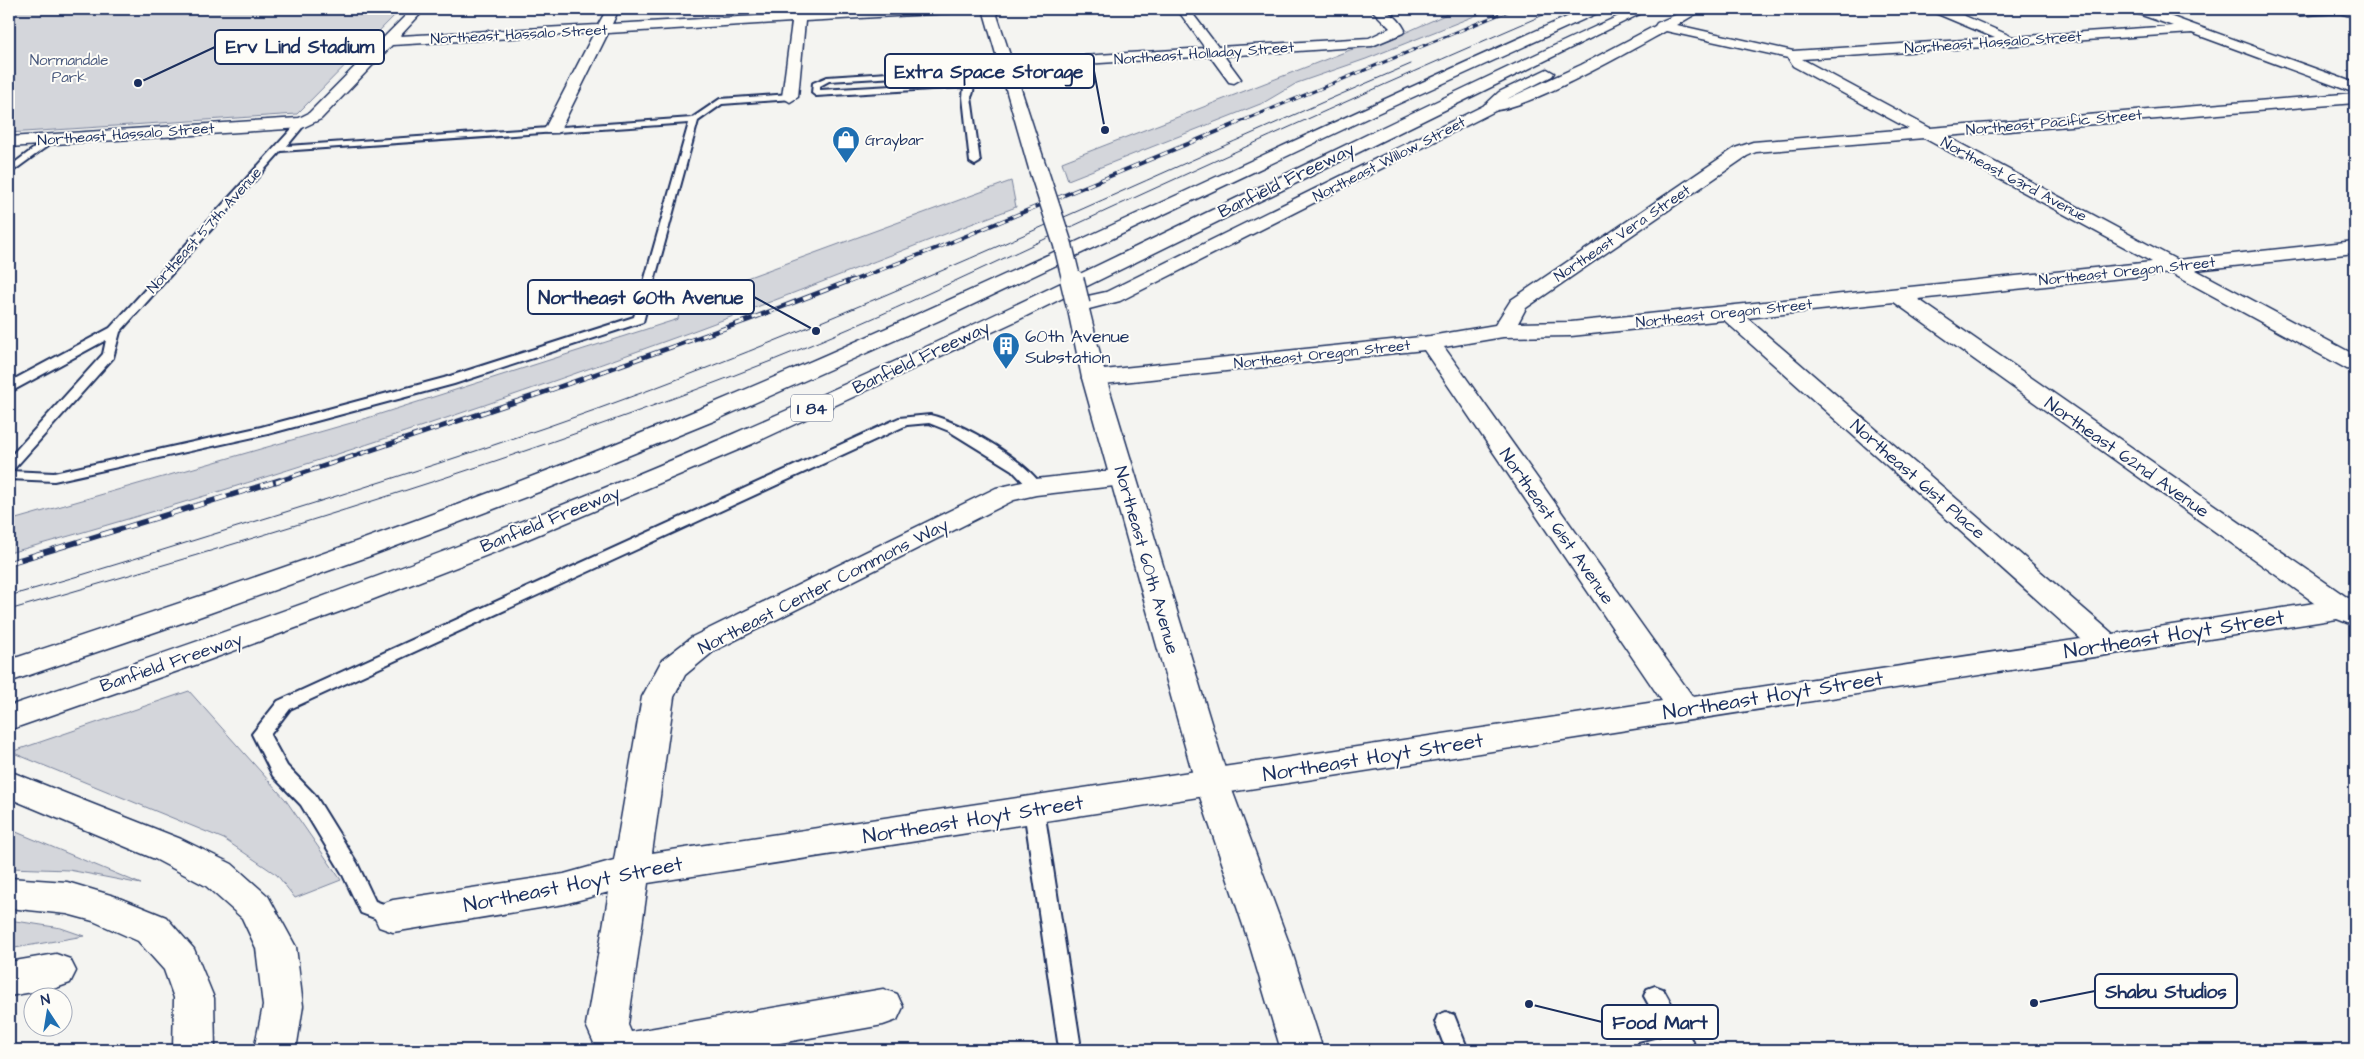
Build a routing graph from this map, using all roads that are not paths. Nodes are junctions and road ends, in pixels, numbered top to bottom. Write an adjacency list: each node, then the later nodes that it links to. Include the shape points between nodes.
1 (419, 9): 19 (main road, Northeast 57th Avenue)
2 (613, 9): 16 (main road)
3 (950, 9): 13 (main road, Northeast Hassalo Street)
4 (989, 9): 23 (main road, Northeast 60th Avenue)
5 (1183, 9): 21 (main road)
6 (1378, 9): 21 (main road, Northeast Holladay Street, via 1398,30 1372,42)
7 (1596, 9): 59 (main road, Banfield Freeway / I 84, via 1462,68 980,294 708,414 339,558)
8 (1644, 9): 18 (main road, Banfield Freeway / I 84)
9 (1698, 9): 15 (main road, Northeast Willow Street)
10 (1938, 9): 20 (main road)
11 (2138, 9): 17 (main road)
12 (2347, 11): 14 (lane)
13 (800, 13): 16 (main road, Northeast Hassalo Street); 29 (main road)
14 (2299, 13)
15 (1662, 26): 22 (main road, Northeast 63rd Avenue); 31 (main road, Northeast Willow Street, via 1578,72 1509,104)
16 (603, 29): 19 (main road, Northeast Hassalo Street); 34 (main road)
17 (2193, 29): 20 (main road, Northeast Hassalo Street); 25 (main road)
18 (1588, 35): 31 (main road, via 1594,45 1504,95); 61 (main road, Banfield Freeway / I 84, via 999,320 734,443 506,538 356,596)
19 (388, 41): 33 (main road, Northeast 57th Avenue, via 315,116)
20 (2013, 41): 22 (main road, Northeast Hassalo Street)
21 (1214, 52): 23 (main road, Northeast Holladay Street); 26 (main road)
22 (1793, 55): 35 (main road, Northeast 63rd Avenue, via 1798,63)
23 (1008, 69): 27 (lane); 45 (main road, Northeast 60th Avenue, bridge, via 1063,245)
24 (2355, 75): 25 (main road)
25 (2327, 78): 28 (main road)
26 (1234, 79)
27 (971, 80): 27 (lane, via 965,70 827,78 816,85 816,93); 40 (lane, via 967,97)
28 (2355, 88)
29 (790, 97): 32 (lane, via 720,102)
30 (2355, 98): 35 (main road, Northeast Pacific Street)
31 (1491, 106): 45 (main road, Northeast Willow Street, via 1113,297)
32 (694, 120): 34 (lane); 54 (lane, via 639,319 448,380 263,431 54,478)
33 (302, 123): 36 (main road, Northeast Hassalo Street); 39 (lane, Northeast 57th Avenue)
34 (552, 130): 39 (lane)
35 (1926, 132): 38 (main road, Northeast Pacific Street); 43 (main road, Northeast 63rd Avenue)
36 (52, 139): 37 (main road, Northeast Hassalo Street); 41 (lane)
37 (9, 142)
38 (1753, 147): 47 (main road, Northeast Vera Street, via 1741,152 1518,304)
39 (277, 149): 48 (lane, Northeast 57th Avenue)
40 (976, 162)
41 (9, 171)
42 (2355, 247): 43 (main road, Northeast Oregon Street)
43 (2176, 266): 44 (main road, Northeast Oregon Street); 50 (main road, Northeast 63rd Avenue)
44 (1899, 296): 46 (main road, Northeast Oregon Street); 57 (main road, Northeast 62nd Avenue)
45 (1078, 305): 51 (main road, Northeast 60th Avenue)
46 (1729, 313): 47 (main road, Northeast Oregon Street, via 1571,329); 58 (main road, Northeast 61st Place)
47 (1502, 330): 49 (main road, Northeast Oregon Street)
48 (114, 331): 52 (lane); 53 (lane, via 109,356)
49 (1430, 343): 51 (main road, Northeast Oregon Street); 60 (main road, Northeast 61st Avenue)
50 (2355, 364)
51 (1094, 378): 55 (main road, Northeast 60th Avenue)
52 (9, 387)
53 (9, 466)
54 (9, 476)
55 (1123, 477): 56 (main road, Northeast Center Commons Way); 62 (main road, Northeast 60th Avenue)
56 (1036, 486): 65 (main road, Northeast Center Commons Way, via 1005,494 703,644 673,668 658,697); 67 (lane, via 1017,466 954,428 930,419 904,421 284,705 260,734 280,771 313,808 350,869 368,907)
57 (2351, 611): 58 (main road, Northeast Hoyt Street)
58 (2106, 644): 60 (main road, Northeast Hoyt Street)
59 (9, 671)
60 (1684, 709): 62 (main road, Northeast Hoyt Street)
61 (9, 718)
62 (1212, 782): 64 (main road, Northeast Hoyt Street); 79 (main road, Northeast 60th Avenue, via 1270,946)
63 (9, 784): 76 (main road, via 168,849 218,876 255,907 276,947 283,1006)
64 (1034, 810): 65 (main road, Northeast Hoyt Street); 73 (lane)
65 (631, 871): 67 (main road, Northeast Hoyt Street, via 564,889); 77 (main road, Northeast Center Commons Way, via 607,1025)
66 (9, 893): 75 (main road, via 66,898 101,907 152,929 180,961 194,998)
67 (393, 916)
68 (56, 971): 69 (main road)
69 (9, 979)
70 (1654, 996): 74 (lane)
71 (883, 1007): 78 (main road)
72 (1446, 1022): 80 (lane)
73 (1069, 1042)
74 (1684, 1047): 81 (lane)
75 (194, 1050)
76 (275, 1050)
77 (618, 1050)
78 (633, 1050)
79 (1302, 1050)
80 (1458, 1050)
81 (1647, 1050)

